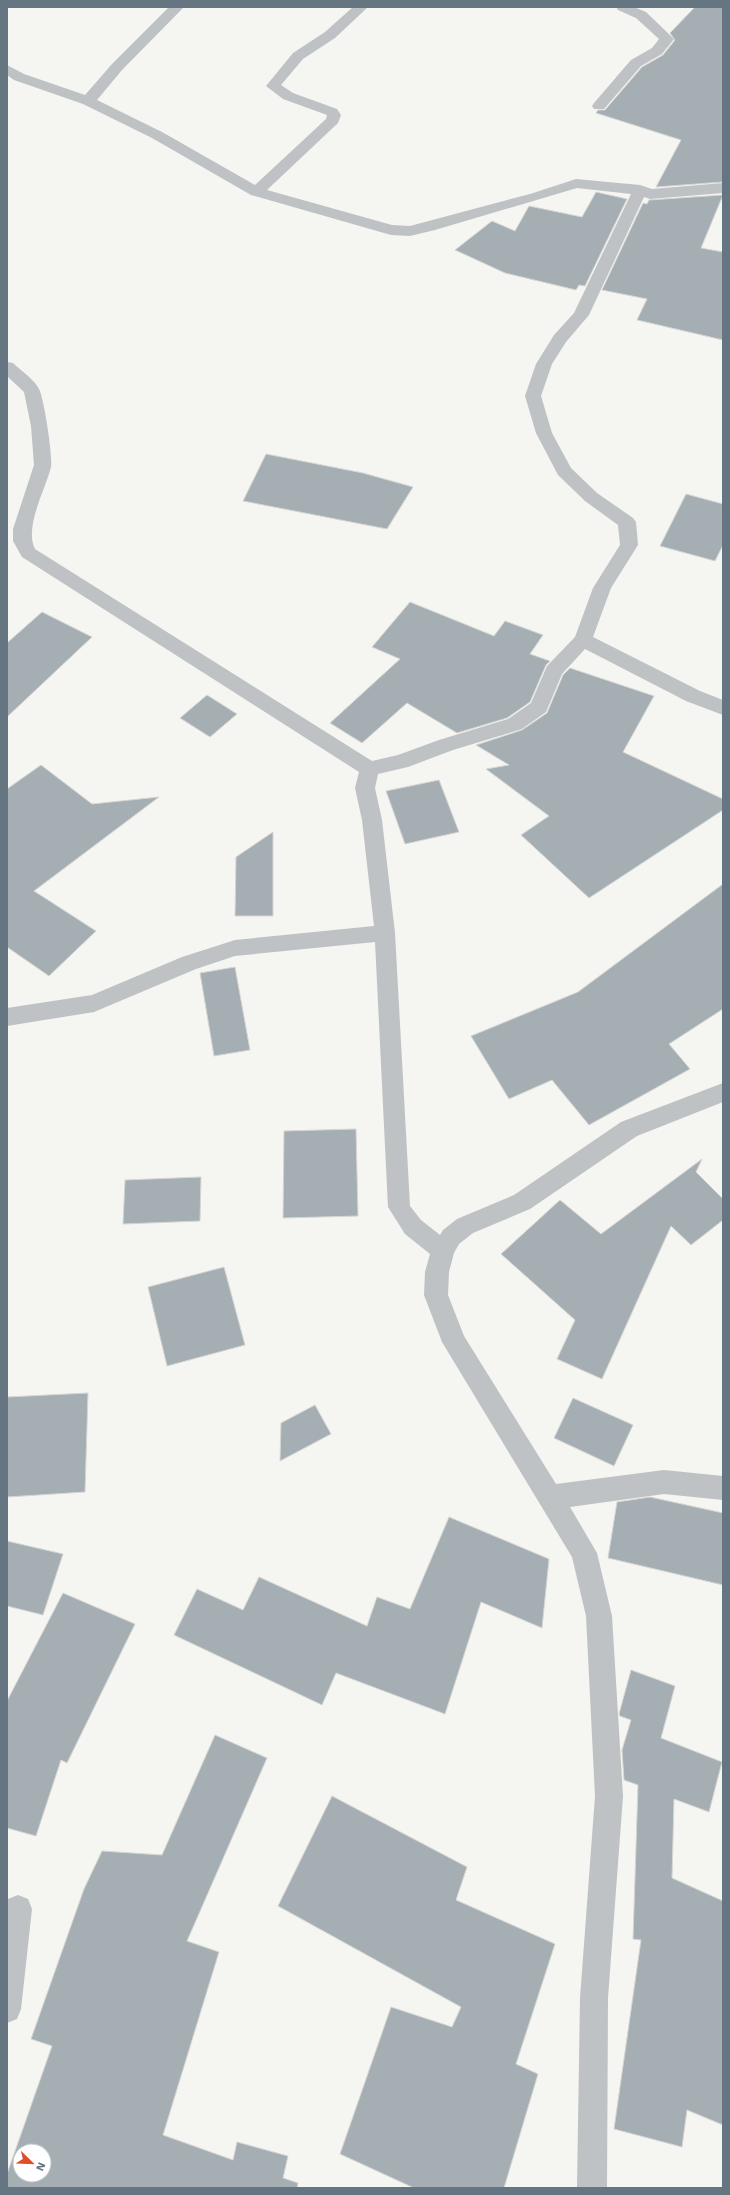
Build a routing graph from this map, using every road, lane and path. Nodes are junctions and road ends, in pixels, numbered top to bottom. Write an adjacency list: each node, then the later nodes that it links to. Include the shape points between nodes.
1 (177, 7): 5 (street, via 117,67)
2 (361, 7): 9 (street, via 330,35 298,56 273,86 288,96 332,112 334,115 333,120)
3 (623, 7): 6 (street, via 641,15 667,39 657,51 636,63)
4 (11, 76): 5 (street)
5 (88, 101): 9 (street, via 157,135)
6 (600, 106)
7 (723, 188): 8 (street, via 650,194)
8 (640, 190): 9 (street, via 576,183 536,198 410,231 368,225); 11 (street, via 580,314 544,364 533,396 544,433 564,471 591,497 627,522 629,546 602,588)
9 (256, 192)
10 (7, 367): 13 (street, via 32,390 44,465 22,529 22,541 28,552)
11 (583, 640): 12 (street, via 692,696); 13 (street, via 554,671 539,707 515,724 446,745 402,762)
12 (723, 708)
13 (369, 769): 14 (street, via 365,788 372,820)
14 (385, 933): 15 (street, via 235,948 189,963 94,1003); 17 (street, via 398,1207 406,1222)
15 (7, 1017)
16 (723, 1092): 17 (street, via 629,1129 522,1202 465,1226 451,1237)
17 (443, 1250): 19 (street, via 437,1272 436,1295 454,1342)
18 (723, 1488): 19 (street, via 664,1482)
19 (551, 1497): 22 (street, via 584,1553 599,1616 609,1796 594,1998)
20 (18, 1909): 21 (street)
21 (7, 2009)
22 (592, 2188)

